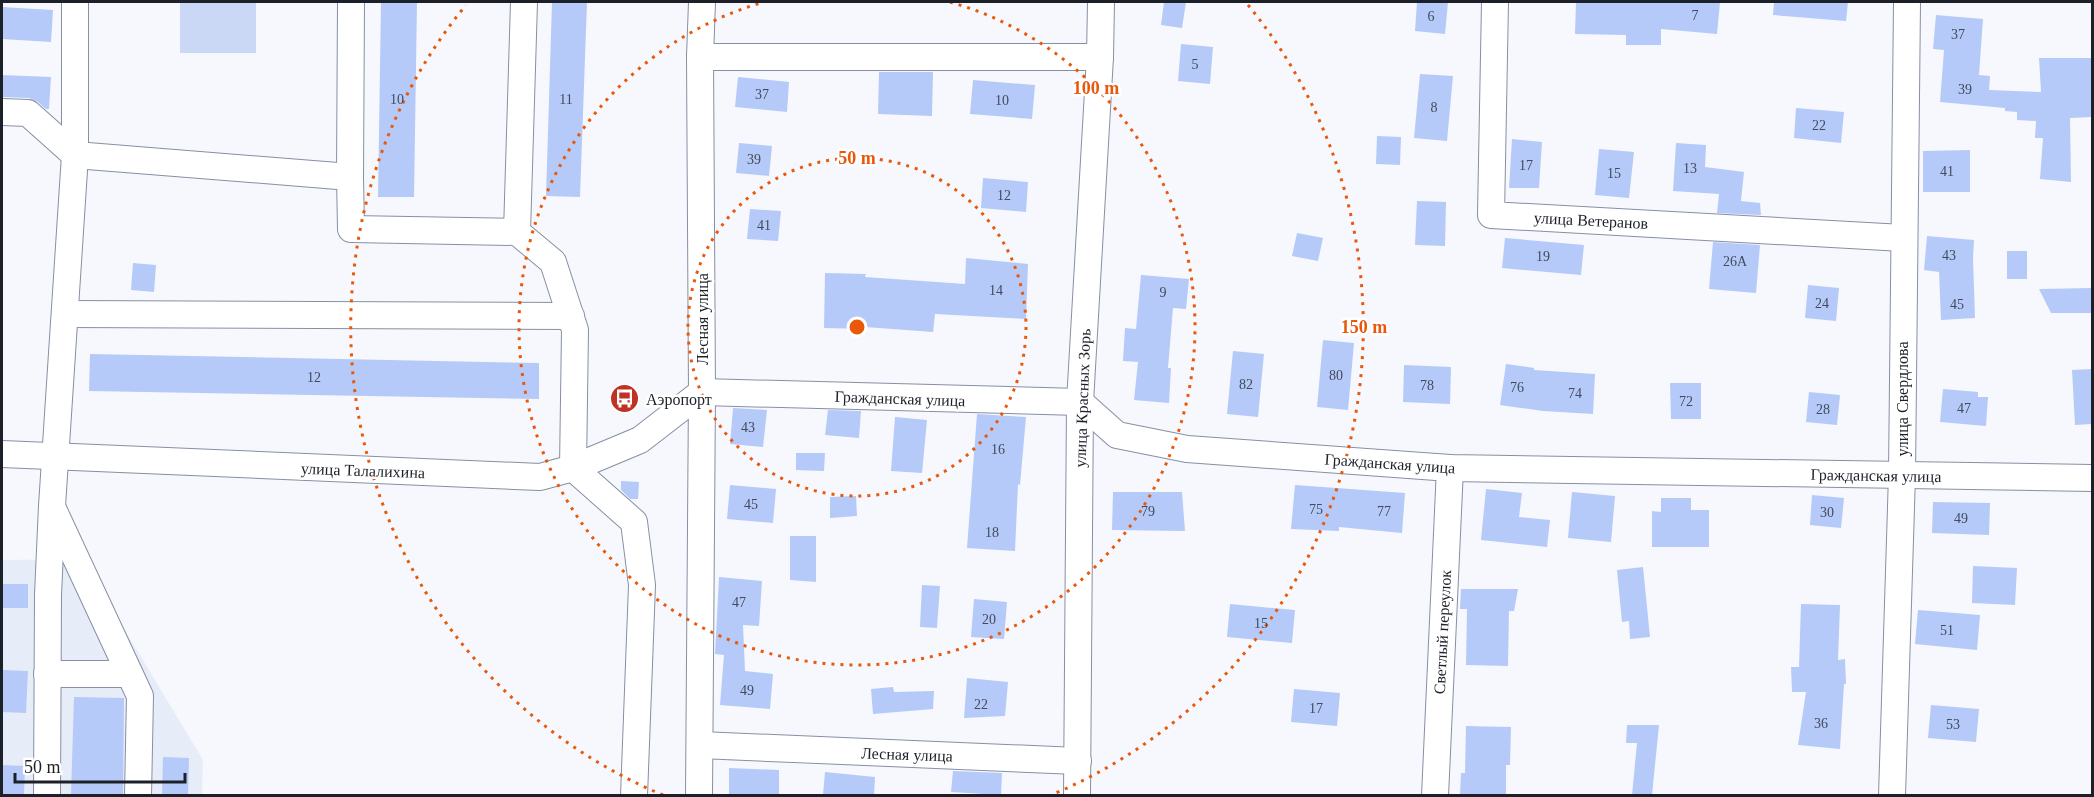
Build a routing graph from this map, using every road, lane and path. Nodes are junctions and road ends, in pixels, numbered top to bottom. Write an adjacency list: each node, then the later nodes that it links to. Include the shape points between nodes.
1 (75, 2): 11 (street)
2 (351, 2): 12 (street)
3 (524, 2): 13 (street)
4 (702, 2): 8 (street, Лесная улица)
5 (1101, 2): 9 (street, улица Красных Зорь)
6 (1495, 2): 14 (street, улица Ветеранов, via 1491,215)
7 (1906, 2): 14 (street, улица Свердлова)
8 (700, 57): 9 (street); 17 (street, Лесная улица)
9 (1100, 57): 18 (street, улица Красных Зорь)
10 (2, 112): 11 (street, via 28,113)
11 (75, 155): 12 (street); 15 (street)
12 (350, 177): 13 (street, via 351,229)
13 (517, 232): 16 (street, via 553,262)
14 (1903, 238): 23 (street, улица Свердлова)
15 (64, 314): 16 (street); 20 (street)
16 (571, 316): 21 (street, via 575,330)
17 (702, 392): 18 (street, Гражданская улица); 21 (street, улица Талалихина, via 639,440); 28 (street, Лесная улица)
18 (1080, 402): 22 (street, Гражданская улица, via 1117,435 1187,449); 29 (street, улица Красных Зорь)
19 (2, 454): 20 (street, улица Талалихина)
20 (55, 457): 21 (street, улица Талалихина, via 540,477); 25 (street)
21 (573, 468): 32 (street, via 634,522 642,585)
22 (1450, 468): 23 (street, Гражданская улица); 35 (street, Светлый переулок)
23 (1902, 476): 24 (street, Гражданская улица); 36 (street, улица Свердлова)
24 (2092, 478)
25 (52, 506): 26 (street); 27 (street)
26 (46, 674): 27 (street); 30 (street)
27 (129, 674): 31 (street, via 140,696)
28 (700, 745): 29 (street, Лесная улица); 33 (street, Лесная улица)
29 (1078, 760): 34 (street, улица Красных Зорь)
30 (46, 795)
31 (138, 795)
32 (634, 795)
33 (699, 795)
34 (1077, 795)
35 (1435, 795)
36 (1892, 795)

